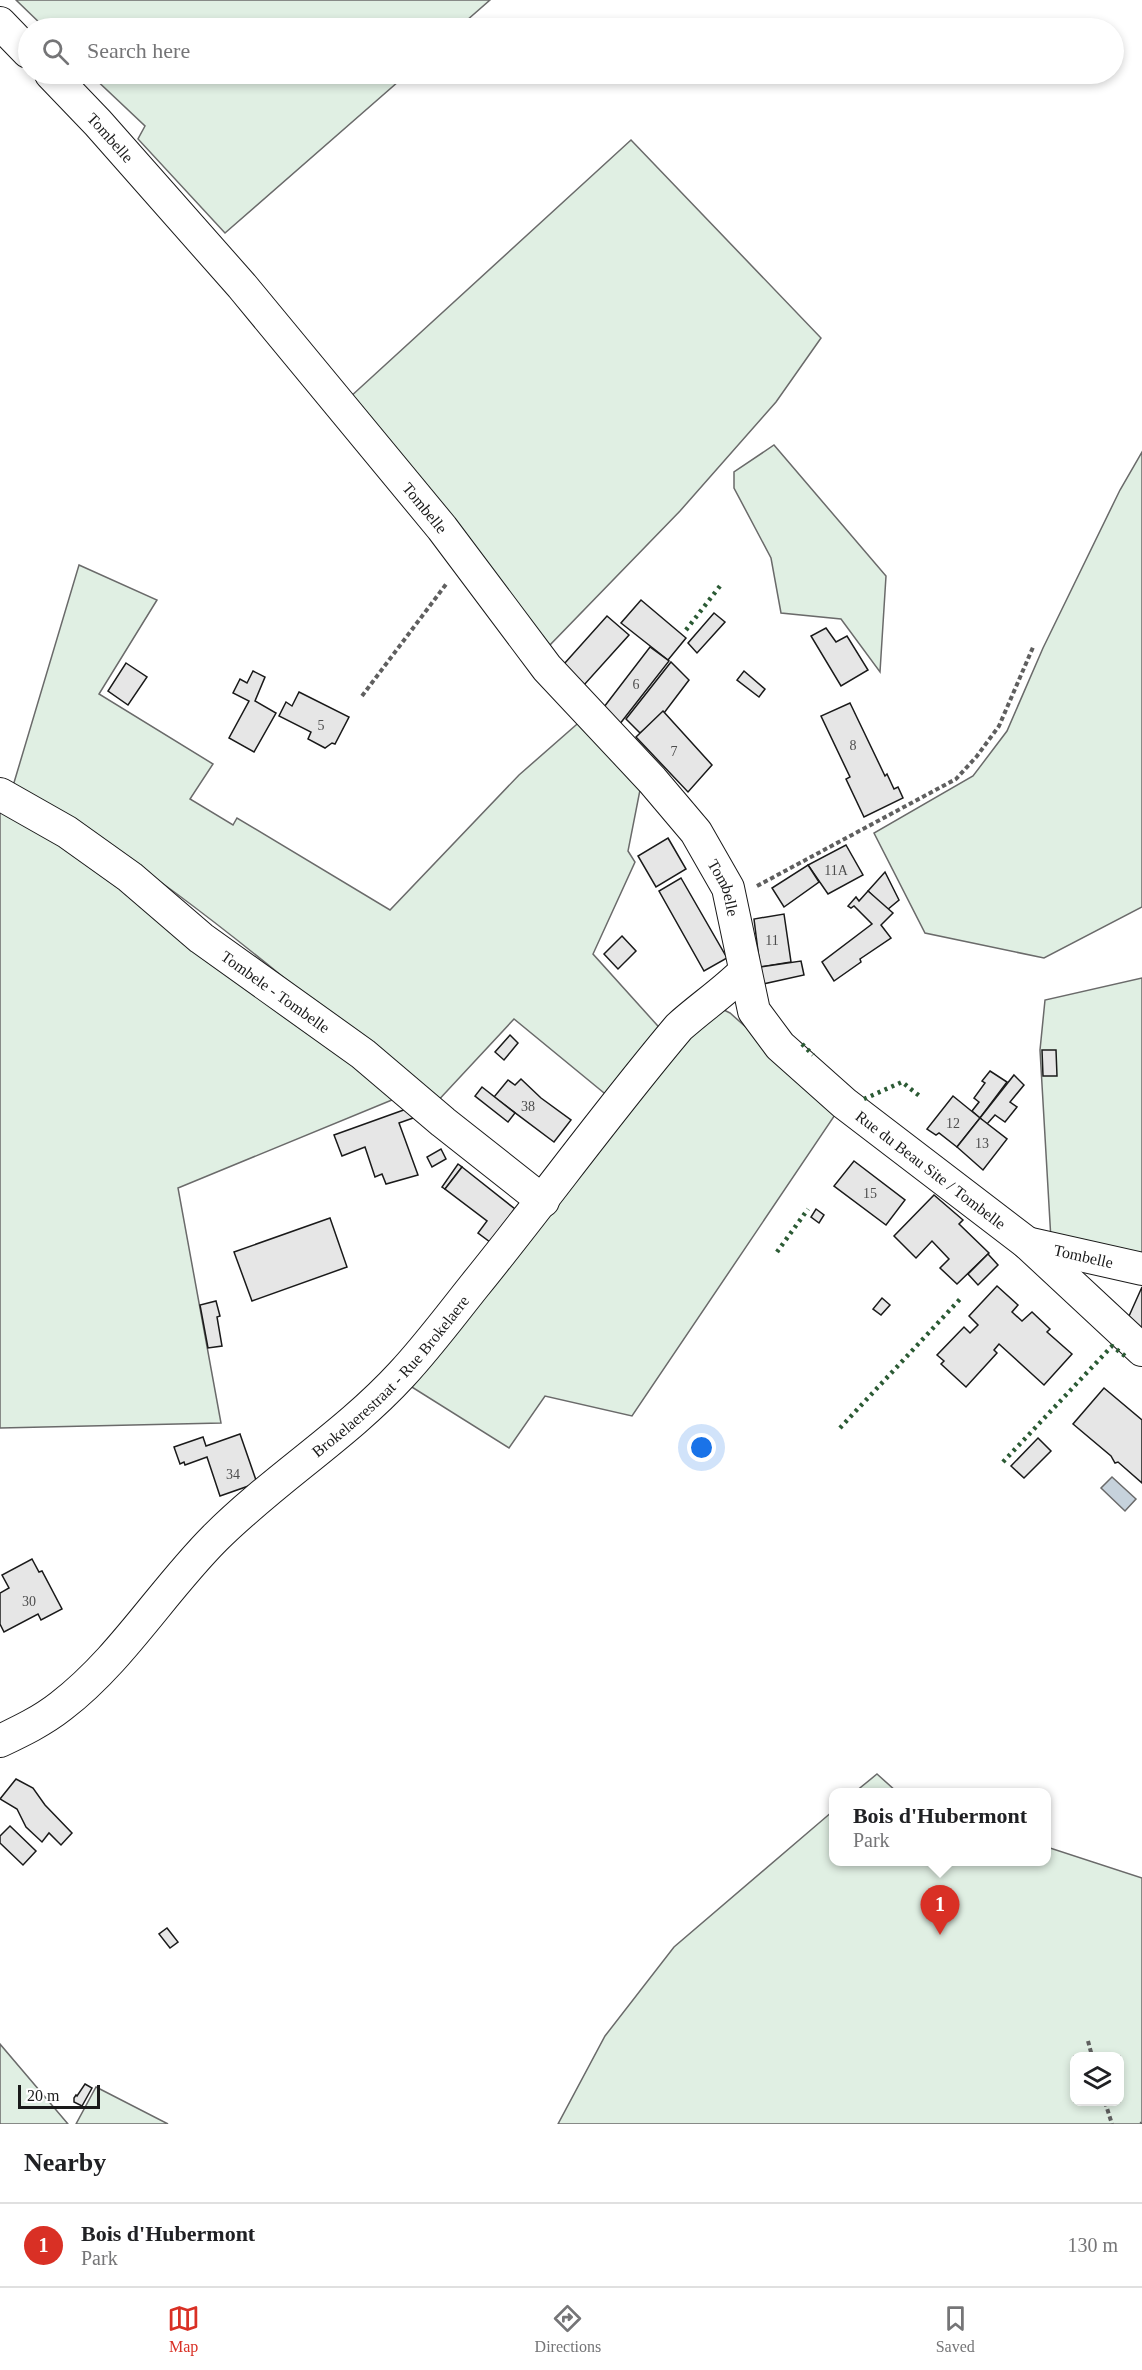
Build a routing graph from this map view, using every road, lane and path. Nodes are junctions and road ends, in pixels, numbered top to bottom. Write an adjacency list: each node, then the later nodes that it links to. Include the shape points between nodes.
1 (0, 24): 2 (street)
2 (18, 42)
3 (61, 84): 4 (street, Tombelle, via 242,286)
4 (466, 559): 6 (path); 8 (street, Tombelle, via 547,668 696,832 728,888)
5 (1034, 645): 8 (path, via 999,726 956,779)
6 (362, 696)
7 (0, 794): 10 (street, Tombele - Tombelle, via 67,832 130,876 201,938 363,1054)
8 (730, 901): 9 (street, Tombelle)
9 (744, 972): 10 (street, Brokelaerestraat - Rue Brokelaere, via 679,1028); 11 (street, Rue du Beau Site / Tombelle, via 754,1011 780,1046 844,1103)
10 (543, 1201): 14 (street, Brokelaerestraat - Rue Brokelaere, via 379,1397 217,1536 62,1706)
11 (1027, 1244): 12 (street, Tombelle); 13 (street, Rue du Beau Site / Tombelle)
12 (1142, 1269)
13 (1142, 1350)
14 (0, 1741)
15 (1088, 2041): 16 (path)
16 (1091, 2052)
17 (1106, 2106): 18 (path)
18 (1112, 2124)

